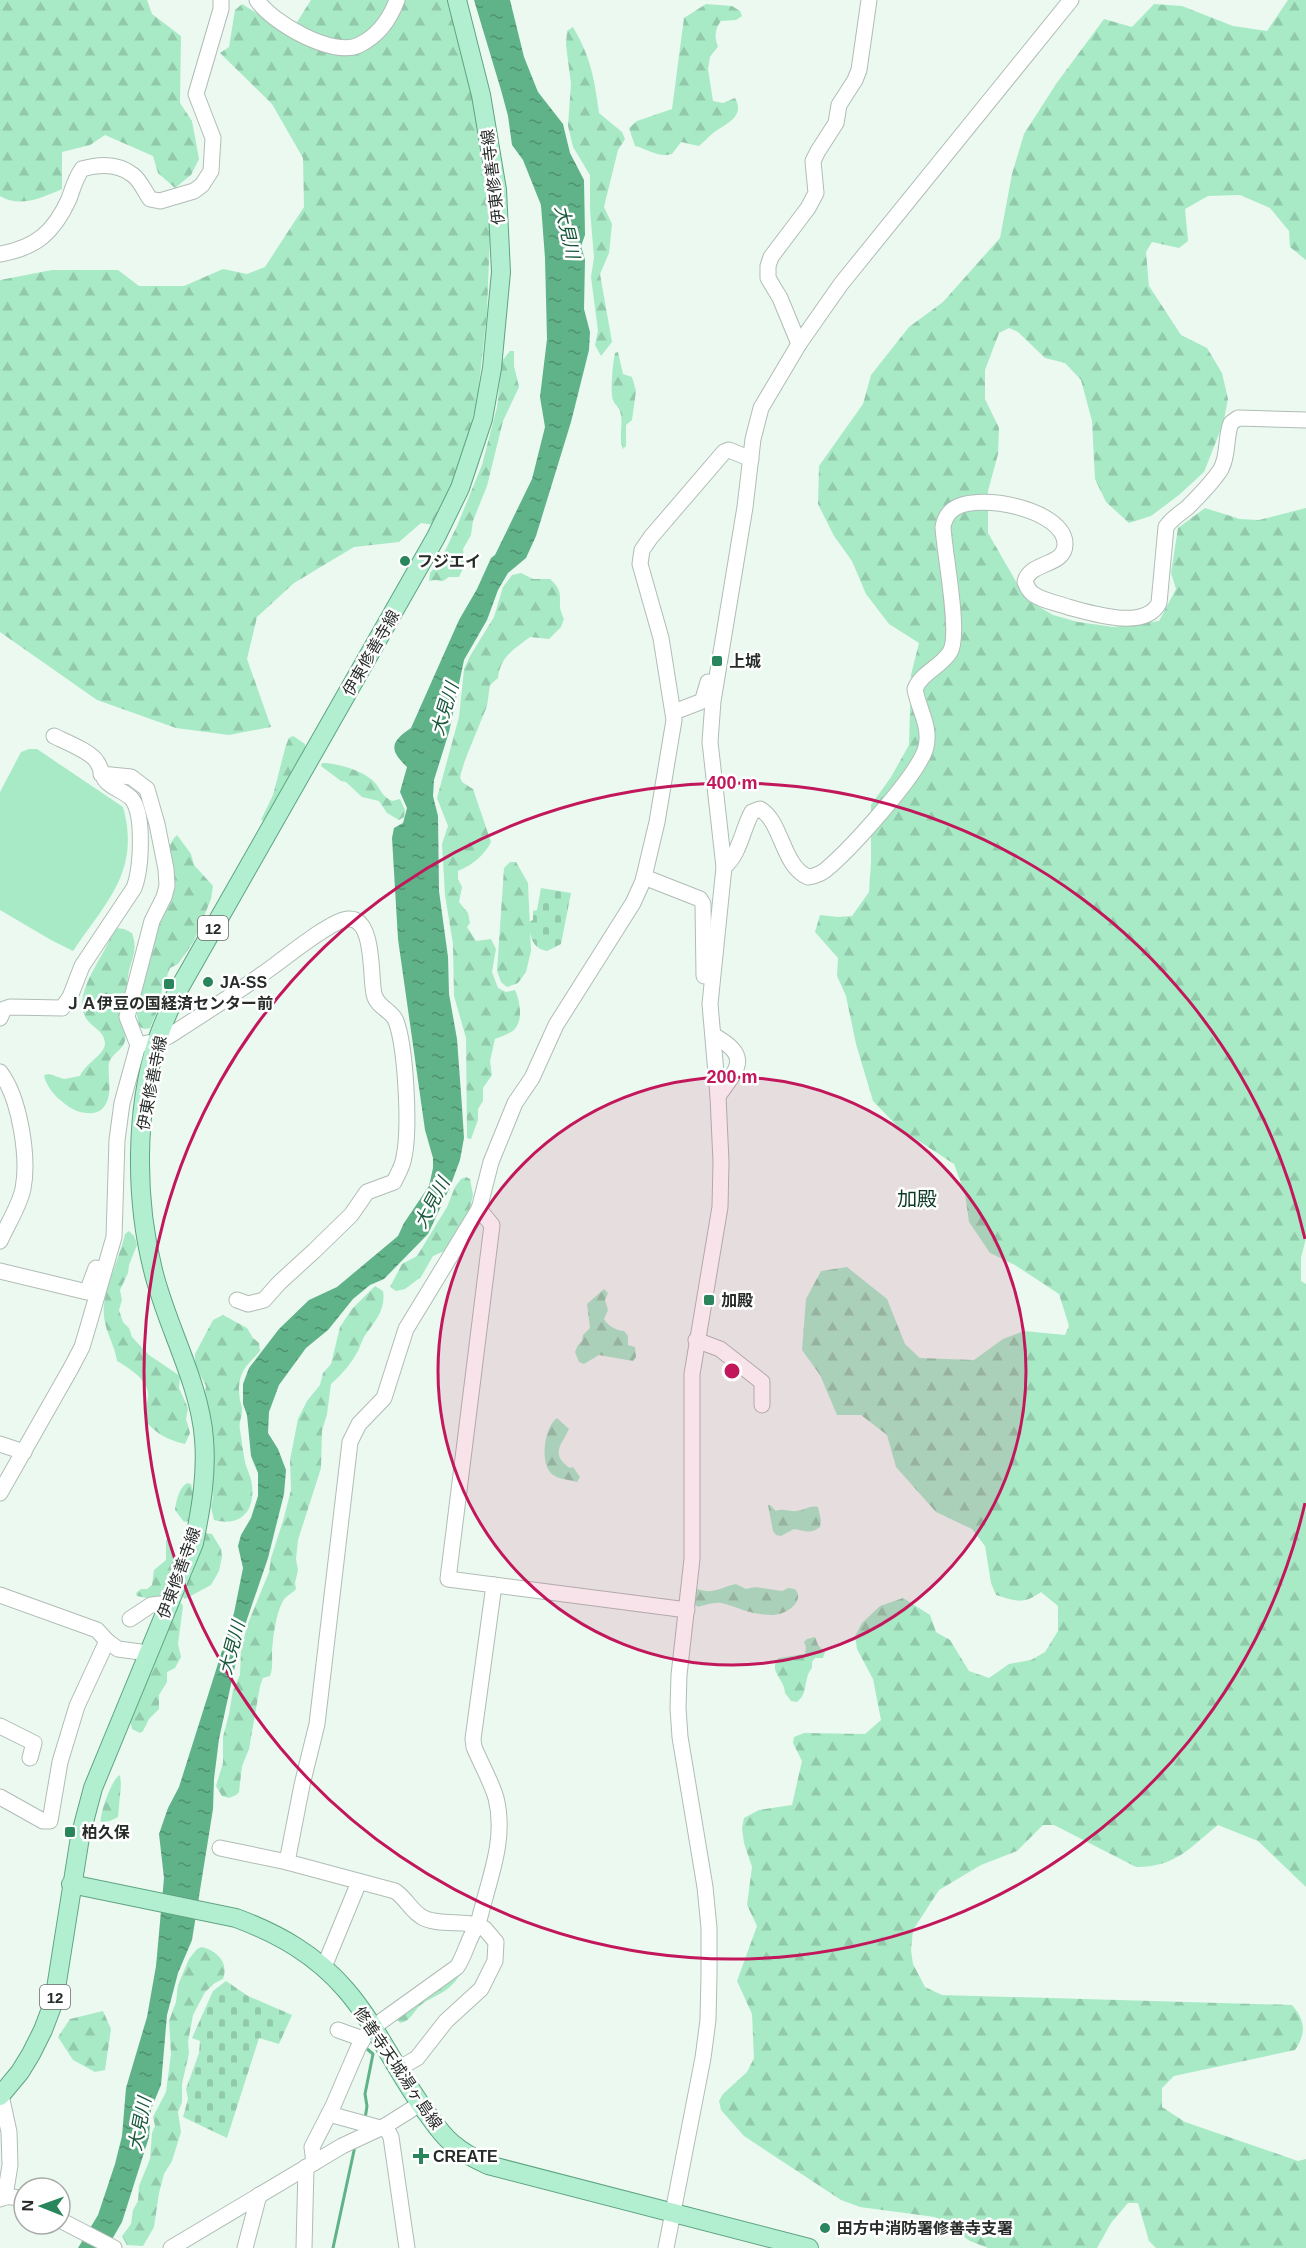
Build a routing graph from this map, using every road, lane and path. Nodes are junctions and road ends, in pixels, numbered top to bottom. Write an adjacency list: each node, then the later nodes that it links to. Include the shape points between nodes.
1 (221, 0): 7 (street, via 196,93 214,151 211,171 202,185 160,201 150,199 134,175 111,165 82,169 53,227 34,243)
2 (257, 0): 3 (street, via 277,21 313,40 342,48 358,46 377,31 389,20)
3 (397, 0)
4 (457, 0): 20 (main road, 伊東修善寺線 / 12, via 482,95 497,189 501,272 483,418 460,488 436,537 176,994)
5 (869, 0): 8 (street, via 859,70 839,105 836,123 813,161 816,192 768,266 768,278)
6 (1071, 0): 8 (street, via 849,275)
7 (0, 254)
8 (799, 344): 10 (street, via 761,408)
9 (1306, 420): 15 (street, via 1238,418 1231,423 1221,469 1166,527 1159,603 1147,614 1108,617 1032,593 1026,577 1063,553 1063,533 1053,523 1016,505 986,503 954,509 943,527 953,641 950,654 923,676 915,689 927,738 918,767 820,874 808,877 798,870 769,817 760,809 752,812 734,855)
10 (751, 459): 11 (street); 12 (street, via 729,450 724,452 651,537 640,557 661,638)
11 (722, 645): 12 (street, via 716,649 703,699); 15 (street, via 710,730)
12 (674, 712): 16 (street)
13 (54, 736): 14 (street, via 90,755 97,761)
14 (101, 774): 18 (street, via 115,789 132,798 136,806 140,830 135,888 82,966 62,1008 10,1007 4,1009); 21 (street, via 131,777 147,789 166,870 167,886 152,921 127,1017)
15 (724, 867): 17 (street)
16 (644, 877): 17 (street, via 700,899 703,904 704,985); 24 (street, via 633,903 556,1025 532,1078 515,1103 491,1162)
17 (710, 1008): 19 (street)
18 (0, 1018)
19 (713, 1035): 23 (street); 23 (street, via 734,1048 738,1058 736,1070)
20 (157, 1041): 21 (street); 28 (street, via 342,921 357,921 364,927 369,940 374,997 396,1020 398,1031 407,1113 404,1159 393,1182 367,1192 351,1215 264,1300 248,1304); 36 (main road, 伊東修善寺線 / 12, via 141,1132 144,1226 153,1271 193,1388 205,1456 202,1504 194,1543)
21 (138, 1045): 25 (street, via 117,1140)
22 (0, 1072): 26 (street, via 14,1098 24,1170 22,1191)
23 (718, 1095): 29 (street, via 720,1207)
24 (479, 1209): 34 (street, via 492,1225 448,1579); 45 (street, via 406,1329 384,1398 359,1424 350,1442 317,1724)
25 (114, 1238): 27 (street, via 107,1237 87,1292); 32 (street, via 82,1347)
26 (0, 1241)
27 (0, 1271)
28 (237, 1300)
29 (696, 1340): 30 (street, via 720,1349 762,1382); 37 (street, via 692,1374 693,1532)
30 (762, 1405)
31 (0, 1444): 32 (street)
32 (24, 1452): 33 (street)
33 (0, 1492)
34 (494, 1585): 37 (street); 48 (street, via 473,1739 495,1796 500,1836)
35 (0, 1596): 39 (street, via 97,1630)
36 (169, 1603): 38 (street, via 151,1605); 40 (main road, 伊東修善寺線 / 12)
37 (687, 1610): 60 (street, via 679,1675 680,1737 705,1887 709,1928 708,2020)
38 (130, 1619)
39 (108, 1641): 40 (street, via 118,1649); 43 (street, via 77,1706 60,1762 50,1821 43,1821)
40 (148, 1653): 47 (main road, 伊東修善寺線 / 12, via 93,1788)
41 (0, 1726): 42 (street, via 34,1743)
42 (30, 1758)
43 (0, 1797)
44 (220, 1848): 45 (street)
45 (287, 1862): 46 (street)
46 (359, 1882): 48 (street, via 401,1895 425,1920); 49 (street)
47 (71, 1884): 49 (main road, 修善寺天城湯ヶ島線, via 236,1918 280,1936); 53 (main road, 伊東修善寺線 / 12, via 54,2001 31,2054)
48 (478, 1925): 51 (street, via 457,1967); 52 (street, via 491,1935 497,1948 487,1980 446,2020 417,2058)
49 (324, 1967): 51 (main road, 修善寺天城湯ヶ島線, via 347,1991)
50 (338, 2030): 51 (street)
51 (369, 2032): 52 (main road, 修善寺天城湯ヶ島線); 55 (street)
52 (398, 2069): 54 (main road, 修善寺天城湯ヶ島線)
53 (1, 2095): 59 (street, via 9,2132)
54 (420, 2104): 56 (street); 60 (main road, 修善寺天城湯ヶ島線, via 452,2144 488,2165)
55 (329, 2114): 56 (street); 57 (street, via 312,2146)
56 (382, 2127): 57 (street); 67 (street, via 391,2137)
57 (310, 2165): 58 (street); 66 (street)
58 (259, 2195): 64 (street); 65 (street)
59 (12, 2199)
60 (672, 2211): 62 (main road, 修善寺天城湯ヶ島線); 68 (street)
61 (72, 2226): 63 (street)
62 (788, 2245): 69 (main road, 修善寺天城湯ヶ島線)
63 (114, 2248)
64 (171, 2248)
65 (246, 2248)
66 (304, 2248)
67 (407, 2248)
68 (666, 2248)
69 (809, 2248)

